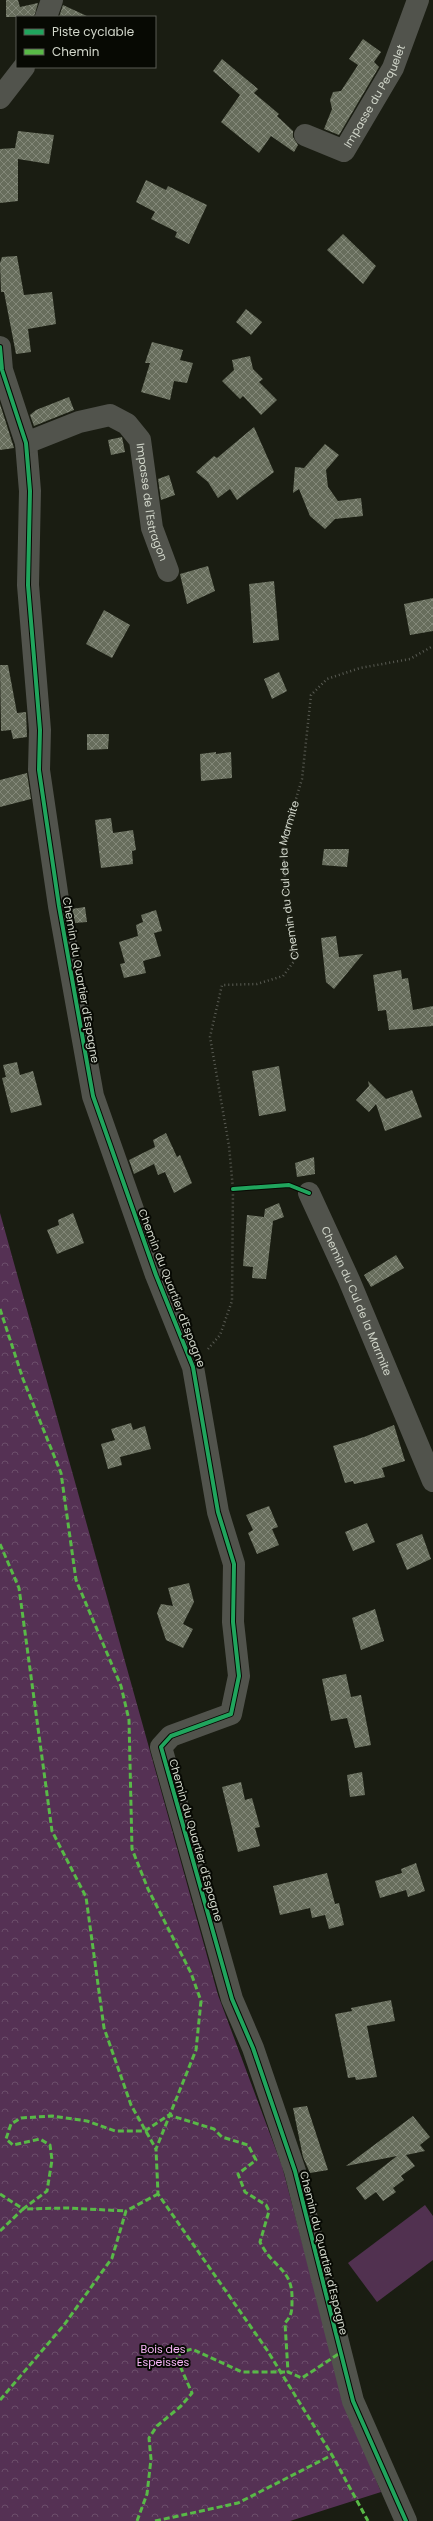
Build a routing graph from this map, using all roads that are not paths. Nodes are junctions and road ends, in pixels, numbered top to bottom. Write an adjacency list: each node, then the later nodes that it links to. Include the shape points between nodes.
1 (52, 0): 3 (street)
2 (418, 0): 6 (street, Impasse du Pequelet, via 393,68 344,151)
3 (46, 16)
4 (23, 68): 5 (street)
5 (0, 98)
6 (305, 135)
7 (0, 347): 8 (street, Chemin du Quartier d'Espagne, via 2,370)
8 (26, 443): 9 (street, Impasse de l'Estragon, via 79,422 110,415 127,424 140,440 152,528); 12 (street, Chemin du Quartier d'Espagne, via 30,491 28,585 40,730 39,770 59,906 90,1081 156,1275 193,1367 218,1512 234,1564 233,1622 239,1676 231,1714 171,1736 161,1747 232,1999 252,2048 294,2171 353,2401)
9 (168, 571)
10 (309, 1193): 11 (street, Chemin du Cul de la Marmite, via 349,1280)
11 (433, 1481)
12 (406, 2521)

